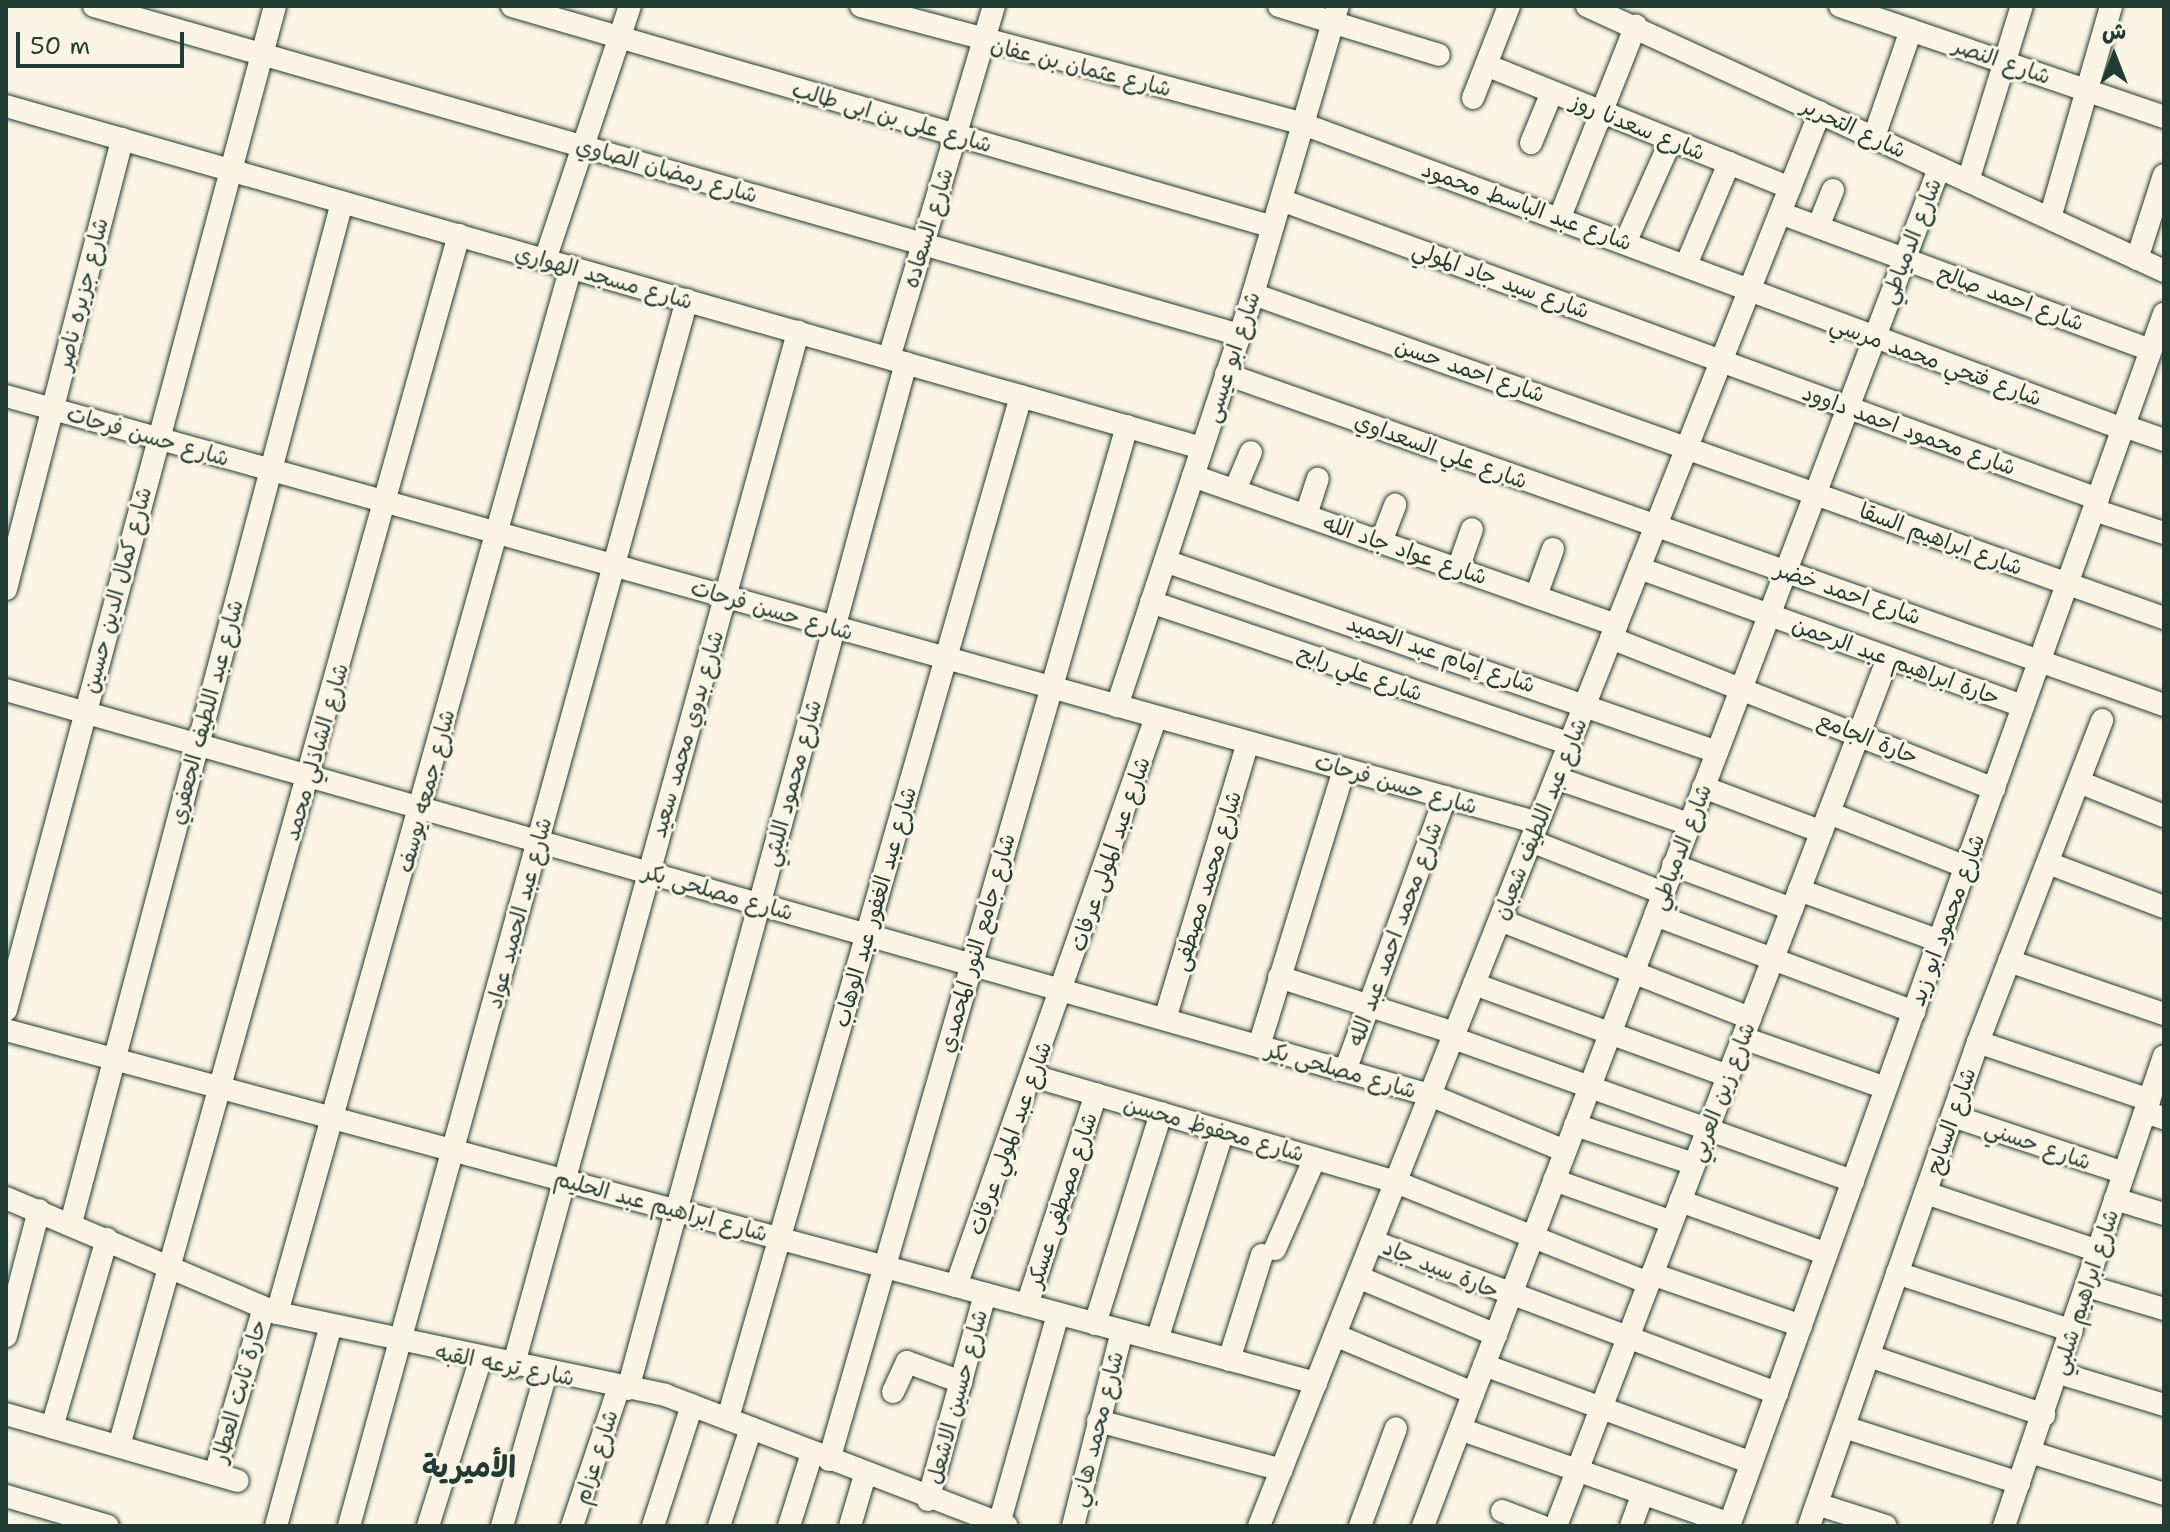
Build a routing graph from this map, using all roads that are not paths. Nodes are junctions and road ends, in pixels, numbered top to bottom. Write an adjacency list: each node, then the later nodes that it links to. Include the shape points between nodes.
1 (94, 6): 18 (street, شارع رمضان الصاوي)
2 (275, 6): 18 (street, شارع كمال الدين حسين)
3 (512, 6): 16 (street, شارع على بن ابى طالب)
4 (630, 6): 16 (street)
5 (861, 6): 17 (street, شارع عثمان بن عفان)
6 (994, 6): 17 (street, شارع السعاده)
7 (1279, 6): 13 (street)
8 (1509, 6): 21 (street)
9 (1587, 6): 14 (street, شارع التحرير)
10 (1840, 6): 15 (street, شارع النصر)
11 (2022, 6): 20 (street)
12 (2111, 6): 22 (street)
13 (1336, 14): 19 (street); 29 (street, شارع ابو عيسى)
14 (1636, 25): 26 (street); 27 (street, شارع التحرير)
15 (1911, 30): 20 (street, شارع النصر); 31 (street)
16 (620, 37): 30 (street, شارع على بن ابى طالب); 35 (street)
17 (983, 42): 29 (street, شارع عثمان بن عفان); 30 (street, شارع السعاده)
18 (261, 54): 35 (street, شارع رمضان الصاوي); 38 (street, شارع كمال الدين حسين)
19 (1439, 55)
20 (2004, 62): 22 (street, شارع النصر); 40 (street)
21 (1486, 65): 23 (street, شارع سعدنا روز); 24 (street)
22 (2086, 90): 28 (street, شارع النصر); 47 (street)
23 (1552, 92): 26 (street, شارع سعدنا روز); 34 (street)
24 (1473, 98)
25 (7, 111): 32 (street, شارع مسجد الهواري)
26 (1602, 112): 33 (street, شارع سعدنا روز); 46 (street)
27 (1820, 112): 31 (street, شارع التحرير); 41 (street, شارع عبد اللطيف شعبان)
28 (2164, 117)
29 (1303, 124): 43 (street, شارع ابو عيسى); 46 (street, شارع عبد الباسط محمود)
30 (955, 135): 48 (street, شارع على بن ابى طالب); 52 (street, شارع السعاده)
31 (1874, 137): 37 (street, شارع التحرير)
32 (122, 139): 38 (street, شارع مسجد الهواري); 73 (street, شارع جزيره ناصر)
33 (1671, 140): 36 (street, شارع سعدنا روز); 51 (street)
34 (1531, 143)
35 (583, 146): 52 (street, شارع رمضان الصاوي); 55 (street)
36 (1729, 163): 41 (street, شارع سعدنا روز); 56 (street)
37 (1939, 168): 40 (street, شارع التحرير); 53 (street, شارع الدمياطي)
38 (229, 169): 44 (street, شارع مسجد الهواري); 76 (street, شارع كمال الدين حسين)
39 (2164, 175): 54 (street)
40 (1968, 181): 47 (street, شارع التحرير)
41 (1790, 188): 45 (street, شارع عبد اللطيف شعبان)
42 (1833, 190): 49 (street)
43 (1281, 200): 48 (street, شارع ابو عيسى); 68 (street, شارع سيد جاد المولي)
44 (342, 202): 50 (street, شارع مسجد الهواري); 81 (street, شارع عبد اللطيف الجعفري)
45 (1780, 213): 49 (street, شارع احمد صالح); 59 (street, شارع عبد اللطيف شعبان)
46 (1560, 217): 51 (street, شارع عبد الباسط محمود)
47 (2050, 218): 54 (street, شارع التحرير)
48 (1273, 227): 60 (street, شارع ابو عيسى)
49 (1818, 227): 53 (street, شارع احمد صالح)
50 (459, 235): 55 (street, شارع مسجد الهواري); 86 (street, شارع الشاذلي محمد)
51 (1625, 243): 56 (street, شارع عبد الباسط محمود)
52 (923, 244): 64 (street, شارع رمضان الصاوي); 67 (street, شارع السعاده)
53 (1904, 259): 65 (street, شارع الدمياطي); 66 (street, شارع احمد صالح)
54 (2137, 259): 58 (street, شارع التحرير)
55 (545, 260): 57 (street, شارع مسجد الهواري)
56 (1686, 265): 59 (street, شارع عبد الباسط محمود)
57 (571, 267): 61 (street, شارع مسجد الهواري); 92 (street, شارع جمعه يوسف)
58 (2164, 271)
59 (1750, 289): 65 (street, شارع فتحي محمد مرسي); 68 (street, شارع عبد اللطيف شعبان)
60 (1253, 294): 64 (street, شارع ابو عيسى); 78 (street, شارع احمد حسن)
61 (687, 300): 63 (street, شارع مسجد الهواري); 97 (street, شارع عبد الحميد عواد)
62 (2164, 314): 66 (street, شارع محمود ابو زيد)
63 (798, 332): 67 (street, شارع مسجد الهواري); 104 (street, شارع بدوي محمد سعيد)
64 (1240, 335): 69 (street, شارع ابو عيسى)
65 (1874, 339): 72 (street, شارع الدمياطي); 75 (street, شارع فتحي محمد مرسي)
66 (2151, 350): 75 (street, شارع محمود ابو زيد)
67 (897, 361): 71 (street, شارع مسجد الهواري); 108 (street, شارع محمود الليثي)
68 (1721, 361): 72 (street, شارع محمود احمد داوود); 78 (street, شارع عبد اللطيف شعبان)
69 (1226, 374): 79 (street, شارع ابو عيسى); 90 (street, شارع علي السعداوي)
70 (6, 396): 73 (street, شارع حسن فرحات)
71 (1021, 396): 74 (street, شارع مسجد الهواري); 110 (street, شارع عبد الغفور عبد الوهاب)
72 (1847, 408): 85 (street, شارع الدمياطي); 88 (street, شارع محمود احمد داوود)
73 (53, 409): 76 (street, شارع حسن فرحات); 102 (street, شارع جزيره ناصر)
74 (1127, 426): 79 (street, شارع مسجد الهواري); 114 (street, شارع جامع النور المحمدي)
75 (2124, 428): 77 (street, شارع فتحي محمد مرسي); 88 (street, شارع محمود ابو زيد)
76 (157, 438): 81 (street, شارع حسن فرحات); 120 (street, شارع كمال الدين حسين)
77 (2164, 440)
78 (1688, 446): 85 (street, شارع احمد حسن); 90 (street, شارع عبد اللطيف شعبان)
79 (1202, 448): 82 (street, شارع ابو عيسى)
80 (1251, 452): 84 (street)
81 (271, 470): 86 (street, شارع حسن فرحات); 125 (street, شارع عبد اللطيف الجعفري)
82 (1193, 476): 84 (street, شارع عواد جاد الله); 96 (street, شارع ابو عيسى)
83 (1318, 479): 89 (street)
84 (1235, 490): 89 (street, شارع عواد جاد الله)
85 (1815, 493): 100 (street, شارع الدمياطي); 101 (street, شارع ابراهيم السقا)
86 (385, 502): 92 (street, شارع حسن فرحات); 129 (street, شارع الشاذلي محمد)
87 (1395, 505): 94 (street)
88 (2096, 505): 93 (street, شارع محمود احمد داوود); 101 (street, شارع محمود ابو زيد)
89 (1306, 515): 94 (street, شارع عواد جاد الله)
90 (1656, 527): 98 (street, شارع عبد اللطيف شعبان); 100 (street, شارع احمد خضر)
91 (1472, 529): 99 (street)
92 (498, 533): 97 (street, شارع حسن فرحات); 135 (street, شارع جمعه يوسف)
93 (2164, 533)
94 (1381, 542): 99 (street, شارع عواد جاد الله)
95 (1553, 549): 103 (street)
96 (1165, 561): 105 (street, شارع ابو عيسى); 116 (street, شارع إمام عبد الحميد)
97 (614, 565): 104 (street, شارع حسن فرحات); 140 (street, شارع عبد الحميد عواد)
98 (1639, 568): 106 (street); 109 (street, شارع عبد اللطيف شعبان)
99 (1458, 569): 103 (street, شارع عواد جاد الله)
100 (1786, 571): 106 (street, شارع الدمياطي); 112 (street, شارع احمد خضر)
101 (2067, 584): 107 (street, شارع ابراهيم السقا); 112 (street, شارع محمود ابو زيد)
102 (6, 589)
103 (1536, 596): 109 (street, شارع عواد جاد الله)
104 (725, 597): 108 (street, شارع حسن فرحات); 144 (street, شارع بدوي محمد سعيد)
105 (1151, 602): 118 (street, شارع ابو عيسى); 126 (street, شارع علي رابح)
106 (1769, 615): 111 (street, حارة ابراهيم عبد الرحمن); 113 (street, شارع الدمياطي)
107 (2164, 618)
108 (834, 627): 110 (street, شارع حسن فرحات); 147 (street, شارع محمود الليثي)
109 (1614, 632): 113 (street, حارة الجامع); 116 (street, شارع عبد اللطيف شعبان)
110 (946, 658): 114 (street, شارع حسن فرحات); 151 (street, شارع عبد الغفور عبد الوهاب)
111 (1888, 658): 119 (street, حارة ابراهيم عبد الرحمن); 123 (street, شارع زين العربي)
112 (2040, 661): 117 (street, شارع احمد خضر); 119 (street, شارع محمود ابو زيد)
113 (1741, 687): 123 (street, حارة الجامع); 127 (street, شارع الدمياطي)
114 (1051, 688): 118 (street, شارع حسن فرحات); 155 (street, شارع جامع النور المحمدي)
115 (6, 690): 120 (street, شارع مصلحى بكر)
116 (1586, 703): 126 (street, شارع عبد اللطيف شعبان); 127 (street, شارع إمام عبد الحميد)
117 (2164, 705)
118 (1117, 706): 121 (street, شارع حسن فرحات)
119 (2023, 706): 133 (street, شارع محمود ابو زيد)
120 (85, 712): 125 (street, شارع مصلحى بكر); 161 (street, شارع كمال الدين حسين)
121 (1156, 717): 124 (street, شارع حسن فرحات); 159 (street, شارع عبد المولى عرفات)
122 (2102, 720): 131 (street, شارع السايح)
123 (1859, 734): 133 (street, حارة الجامع); 137 (street, شارع زين العربي)
124 (1248, 742): 128 (street, شارع حسن فرحات); 164 (street, شارع محمد مصطفى)
125 (197, 744): 129 (street, شارع مصلحى بكر); 172 (street, شارع عبد اللطيف الجعفري)
126 (1570, 744): 130 (street, شارع عبد اللطيف شعبان)
127 (1717, 752): 132 (street, شارع الدمياطي)
128 (1344, 769): 134 (street, شارع حسن فرحات); 157 (street)
129 (309, 776): 135 (street, شارع مصلحى بكر); 176 (street, شارع الشاذلي محمد)
130 (1556, 778): 138 (street); 139 (street, شارع عبد اللطيف شعبان)
131 (2079, 782): 136 (street); 141 (street, شارع السايح)
132 (1703, 787): 137 (street); 138 (street, شارع الدمياطي)
133 (1994, 789): 143 (street, شارع محمود ابو زيد)
134 (1445, 797): 139 (street, شارع حسن فرحات); 160 (street, شارع محمد احمد عبد الله)
135 (421, 808): 140 (street, شارع مصلحى بكر); 184 (street, شارع جمعه يوسف)
136 (2164, 816)
137 (1825, 822): 143 (street); 146 (street, شارع زين العربي)
138 (1689, 824): 142 (street, شارع الدمياطي)
139 (1535, 832): 145 (street, شارع حسن فرحات); 150 (street, شارع عبد اللطيف شعبان)
140 (539, 841): 144 (street, شارع مصلحى بكر); 188 (street, شارع عبد الحميد عواد)
141 (2048, 863): 148 (street); 154 (street, شارع السايح)
142 (1673, 865): 145 (street, شارع الدمياطي); 146 (street)
143 (1966, 867): 152 (street, شارع محمود ابو زيد)
144 (648, 873): 147 (street, شارع مصلحى بكر); 193 (street, شارع بدوي محمد سعيد)
145 (1663, 893): 149 (street, شارع الدمياطي)
146 (1796, 900): 152 (street); 153 (street, شارع زين العربي)
147 (759, 904): 151 (street, شارع مصلحى بكر); 201 (street, شارع محمود الليثي)
148 (2164, 907)
149 (1655, 915): 153 (street); 156 (street, شارع الدمياطي)
150 (1500, 920): 156 (street); 158 (street, شارع عبد اللطيف شعبان)
151 (867, 934): 155 (street, شارع مصلحى بكر); 207 (street, شارع عبد الغفور عبد الوهاب)
152 (1939, 941): 162 (street, شارع محمود ابو زيد)
153 (1773, 959): 162 (street); 165 (street, شارع زين العربي)
154 (2009, 961): 163 (street); 169 (street, شارع السايح)
155 (971, 964): 159 (street, شارع مصلحى بكر); 211 (street, شارع جامع النور المحمدي)
156 (1632, 974): 165 (street); 167 (street, شارع الدمياطي)
157 (1279, 977): 160 (street); 170 (street)
158 (1474, 984): 167 (street); 168 (street, شارع عبد اللطيف شعبان)
159 (1063, 990): 164 (street, شارع مصلحى بكر); 174 (street, شارع عبد المولي عرفات)
160 (1368, 1006): 168 (street); 173 (street, شارع محمد احمد عبد الله)
161 (6, 1010)
162 (1914, 1012): 178 (street, شارع محمود ابو زيد)
163 (2164, 1014)
164 (1165, 1019): 170 (street, شارع مصلحى بكر)
165 (1746, 1028): 175 (street, شارع زين العربي); 178 (street)
166 (6, 1030): 172 (street, شارع ابراهيم عبد الحليم)
167 (1610, 1034): 175 (street); 177 (street, شارع الدمياطي)
168 (1454, 1035): 177 (street); 180 (street, شارع عبد اللطيف شعبان)
169 (1978, 1042): 181 (street); 183 (street, شارع السايح)
170 (1259, 1046): 173 (street, شارع مصلحى بكر)
171 (2164, 1057): 181 (street, شارع ابراهيم شلبي)
172 (113, 1059): 176 (street, شارع ابراهيم عبد الحليم); 204 (street, شارع عبد اللطيف الجعفري)
173 (1345, 1071): 180 (street, شارع مصلحى بكر)
174 (1033, 1076): 179 (street, شارع محفوظ محسن); 216 (street, شارع عبد المولي عرفات)
175 (1728, 1076): 186 (street, شارع زين العربي)
176 (222, 1088): 184 (street, شارع ابراهيم عبد الحليم); 212 (street, شارع الشاذلي محمد)
177 (1589, 1088): 185 (street, شارع الدمياطي); 186 (street)
178 (1886, 1088): 195 (street, شارع محمود ابو زيد)
179 (1096, 1094): 182 (street, شارع محفوظ محسن); 220 (street, شارع مصطفى عسكر)
180 (1430, 1095): 189 (street, شارع مصلحى بكر); 196 (street, شارع عبد اللطيف شعبان)
181 (2153, 1110): 192 (street, شارع ابراهيم شلبي)
182 (1161, 1113): 187 (street, شارع محفوظ محسن); 224 (street)
183 (1953, 1116): 192 (street, شارع حسني); 197 (street, شارع السايح)
184 (336, 1119): 188 (street, شارع ابراهيم عبد الحليم); 222 (street, شارع جمعه يوسف)
185 (1575, 1125): 189 (street, شارع الدمياطي); 191 (street)
186 (1708, 1128): 191 (street, شارع زين العربي); 195 (street)
187 (1223, 1131): 190 (street, شارع محفوظ محسن); 233 (street)
188 (454, 1150): 193 (street, شارع ابراهيم عبد الحليم); 234 (street, شارع عبد الحميد عواد)
189 (1565, 1151): 194 (street, شارع الدمياطي)
190 (1315, 1158): 196 (street, شارع محفوظ محسن); 236 (street, via 1268,1252)
191 (1694, 1164): 202 (street, شارع زين العربي)
192 (2124, 1173): 199 (street, شارع ابراهيم شلبي)
193 (564, 1180): 201 (street, شارع ابراهيم عبد الحليم); 239 (street, شارع بدوي محمد سعيد)
194 (1554, 1180): 202 (street); 205 (street, شارع الدمياطي)
195 (1853, 1181): 210 (street, شارع محمود ابو زيد)
196 (1396, 1182): 205 (street, شارع محفوظ محسن); 208 (street, شارع عبد اللطيف شعبان)
197 (1926, 1193): 209 (street); 213 (street, شارع السايح)
198 (6, 1198): 200 (street, شارع ترعه القبه)
199 (2115, 1199): 203 (street); 209 (street, شارع ابراهيم شلبي)
200 (39, 1210): 204 (street, شارع ترعه القبه); 231 (street)
201 (676, 1211): 207 (street, شارع ابراهيم عبد الحليم); 244 (street, شارع محمود الليثي)
202 (1676, 1212): 210 (street); 215 (street, شارع زين العربي)
203 (2164, 1214)
204 (71, 1223): 206 (street, شارع ترعه القبه)
205 (1532, 1238): 215 (street, شارع محفوظ محسن); 219 (street, شارع الدمياطي)
206 (107, 1239): 212 (street, شارع ترعه القبه); 255 (street)
207 (780, 1239): 211 (street, شارع ابراهيم عبد الحليم); 253 (street, شارع عبد الغفور عبد الوهاب)
208 (1372, 1241): 214 (street, شارع عبد اللطيف شعبان); 219 (street, حارة سيد جاد)
209 (2098, 1251): 217 (street, شارع ابراهيم شلبي)
210 (1827, 1254): 225 (street, شارع محمود ابو زيد)
211 (884, 1267): 216 (street, شارع ابراهيم عبد الحليم); 262 (street, شارع جامع النور المحمدي)
212 (172, 1269): 222 (street, شارع ترعه القبه); 260 (street, شارع الشاذلي محمد)
213 (1897, 1273): 228 (street); 235 (street, شارع السايح)
214 (1358, 1277): 229 (street, شارع عبد اللطيف شعبان); 230 (street)
215 (1650, 1279): 225 (street, شارع محفوظ محسن); 232 (street, شارع زين العربي)
216 (956, 1286): 218 (street, شارع ابراهيم عبد الحليم)
217 (2087, 1286): 221 (street); 228 (street, شارع ابراهيم شلبي)
218 (985, 1294): 220 (street, شارع ابراهيم عبد الحليم); 242 (street, شارع حسين الاشعل)
219 (1510, 1297): 230 (street, شارع الدمياطي); 232 (street, حارة سيد جاد)
220 (1027, 1305): 223 (street, شارع ابراهيم عبد الحليم)
221 (2164, 1309)
222 (270, 1310): 226 (street, شارع ترعه القبه); 265 (street, حارة ثابت العطار)
223 (1058, 1314): 224 (street, شارع ابراهيم عبد الحليم); 277 (street)
224 (1095, 1324): 227 (street, شارع ابراهيم عبد الحليم)
225 (1801, 1326): 247 (street, شارع محمود ابو زيد)
226 (330, 1329): 234 (street, شارع ترعه القبه); 281 (street)
227 (1122, 1331): 233 (street, شارع ابراهيم عبد الحليم); 254 (street, شارع محمد هاني)
228 (2072, 1331): 240 (street, شارع ابراهيم شلبي)
229 (1335, 1335): 243 (street, شارع عبد اللطيف شعبان); 246 (street)
230 (1496, 1335): 238 (street, شارع الدمياطي)
231 (6, 1336)
232 (1627, 1339): 247 (street, حارة سيد جاد); 250 (street, شارع زين العربي)
233 (1157, 1340): 236 (street, شارع ابراهيم عبد الحليم)
234 (400, 1344): 237 (street, شارع ترعه القبه); 282 (street, شارع عبد الحميد عواد)
235 (1869, 1356): 252 (street); 256 (street, شارع السايح)
236 (1229, 1360): 243 (street, شارع ابراهيم عبد الحليم)
237 (480, 1361): 239 (street, شارع ترعه القبه); 283 (street)
238 (1484, 1365): 246 (street, شارع الدمياطي); 250 (street)
239 (513, 1367): 241 (street, شارع ترعه القبه)
240 (2059, 1373): 249 (street); 252 (street, شارع ابراهيم شلبي)
241 (546, 1374): 244 (street, شارع ترعه القبه); 284 (street)
242 (961, 1382): 245 (street, via 907,1362); 274 (street, شارع حسين الاشعل)
243 (1316, 1383): 264 (street, شارع عبد اللطيف شعبان)
244 (624, 1388): 248 (street, شارع ترعه القبه); 285 (street, شارع عزام)
245 (893, 1392)
246 (1473, 1393): 259 (street, شارع الدمياطي)
247 (1777, 1393): 263 (street, شارع محمود ابو زيد)
248 (692, 1405): 253 (street, شارع ترعه القبه); 286 (street)
249 (2164, 1405)
250 (1601, 1408): 263 (street); 266 (street, شارع زين العربي)
251 (6, 1414): 255 (street)
252 (2044, 1415): 261 (street, شارع ابراهيم شلبي)
253 (728, 1418): 257 (street, شارع ترعه القبه)
254 (1098, 1421): 264 (street); 290 (street, شارع محمد هاني)
255 (52, 1427): 260 (street)
256 (1844, 1427): 269 (street); 273 (street, شارع السايح)
257 (751, 1428): 262 (street, شارع ترعه القبه); 287 (street)
258 (1396, 1428): 292 (street)
259 (1460, 1429): 266 (street); 278 (street, شارع الدمياطي)
260 (119, 1446): 265 (street)
261 (2030, 1452): 269 (street, شارع ابراهيم شلبي); 270 (street)
262 (820, 1456): 267 (street, شارع ترعه القبه); 288 (street, شارع جامع النور المحمدي)
263 (1752, 1463): 279 (street, شارع محمود ابو زيد)
264 (1282, 1470): 291 (street, شارع عبد اللطيف شعبان)
265 (215, 1474): 268 (street)
266 (1576, 1474): 272 (street); 294 (street, شارع زين العربي)
267 (865, 1475): 274 (street, شارع ترعه القبه); 289 (street)
268 (238, 1481)
269 (2019, 1483): 276 (street, شارع ابراهيم شلبي)
270 (2164, 1494)
271 (6, 1496): 280 (street)
272 (1642, 1496): 279 (street); 295 (street)
273 (1817, 1504): 296 (street, شارع السايح); 297 (street)
274 (938, 1511): 277 (street, شارع ترعه القبه)
275 (1502, 1511): 293 (street)
276 (2011, 1524)
277 (1003, 1525)
278 (1428, 1525)
279 (1730, 1525)
280 (108, 1526)
281 (276, 1526)
282 (349, 1526)
283 (428, 1526)
284 (502, 1526)
285 (572, 1526)
286 (653, 1526)
287 (719, 1526)
288 (789, 1526)
289 (850, 1526)
290 (1073, 1526)
291 (1259, 1526)
292 (1360, 1526)
293 (1541, 1526)
294 (1556, 1526)
295 (1631, 1526)
296 (1809, 1526)
297 (1886, 1526)

